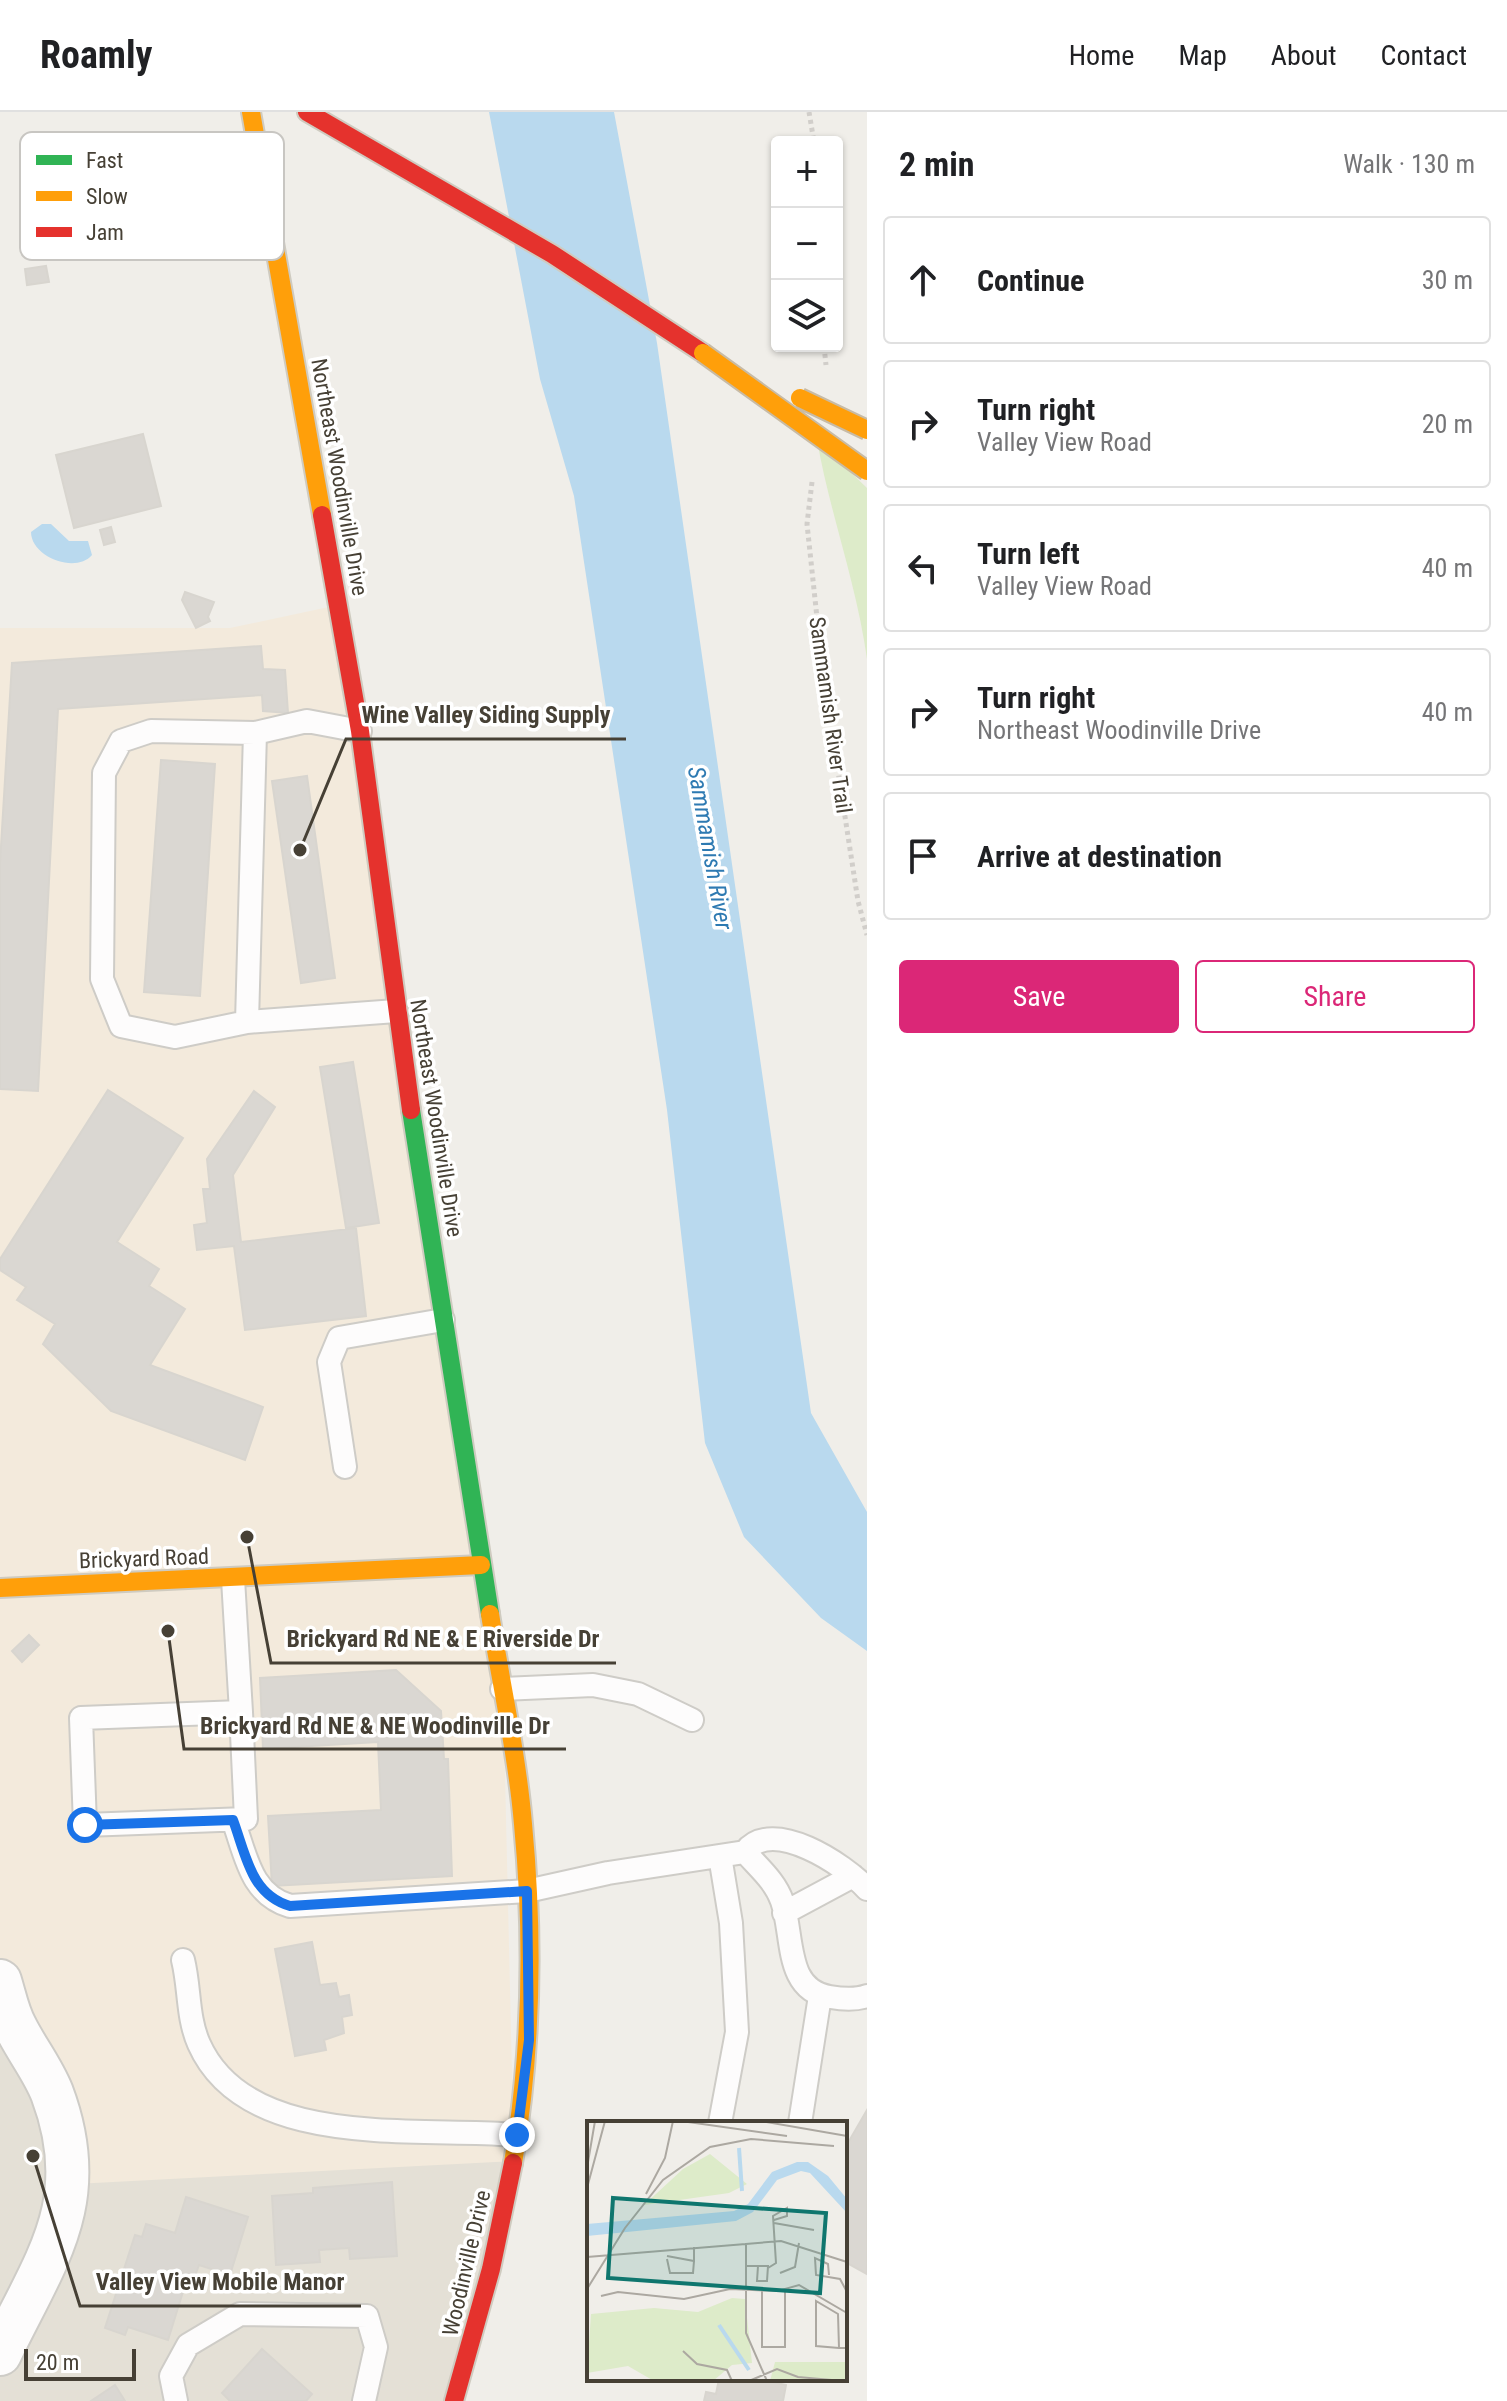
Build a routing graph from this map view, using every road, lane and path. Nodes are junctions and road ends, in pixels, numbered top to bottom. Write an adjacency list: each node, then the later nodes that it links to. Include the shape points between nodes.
1 (251, 112): 4 (main road, Northeast Woodinville Drive)
2 (307, 112): 7 (main road, via 552,254)
3 (809, 112): 5 (path)
4 (255, 132)
5 (813, 136)
6 (277, 260): 11 (main road, Northeast Woodinville Drive)
7 (703, 353): 8 (main road, bridge); 9 (main road, bridge)
8 (867, 430)
9 (867, 471)
10 (810, 493): 13 (path, Sammamish River Trail, via 807,524 823,674)
11 (360, 731): 12 (lane, via 307,721); 14 (main road, Northeast Woodinville Drive)
12 (255, 733): 15 (lane); 15 (lane, via 151,731 121,741 104,773 102,979 121,1026 175,1037)
13 (867, 935)
14 (396, 1011): 15 (lane); 16 (main road, Northeast Woodinville Drive)
15 (247, 1022)
16 (443, 1320): 17 (lane, via 339,1338 329,1362); 18 (main road, Northeast Woodinville Drive)
17 (345, 1467)
18 (481, 1565): 19 (main road, Brickyard Road); 21 (main road, Northeast Woodinville Drive)
19 (233, 1579): 20 (main road, Brickyard Road); 22 (lane)
20 (0, 1588)
21 (502, 1689): 23 (lane, via 593,1685 638,1694); 28 (main road, Northeast Woodinville Drive, via 523,1822)
22 (241, 1712): 24 (lane, via 246,1819); 24 (lane, via 81,1718 85,1825)
23 (692, 1720)
24 (233, 1820): 28 (lane, via 257,1885 272,1901 290,1906)
25 (745, 1852): 26 (lane); 27 (lane, via 752,1843 774,1837 814,1852); 29 (lane, via 772,1880)
26 (720, 1856): 28 (lane); 35 (lane, via 731,1923 737,2032)
27 (860, 1882): 29 (lane)
28 (527, 1891): 37 (main road, Northeast Woodinville Drive, via 529,2040)
29 (784, 1913): 32 (lane, via 803,1984)
30 (183, 1960): 37 (lane, via 199,2044 223,2082 263,2106 299,2119 364,2129)
31 (0, 1981): 34 (street)
32 (820, 1996): 33 (lane); 36 (lane)
33 (867, 1996)
34 (7, 2025): 38 (street, via 51,2091 68,2172 64,2219)
35 (720, 2121)
36 (800, 2121)
37 (517, 2135): 41 (main road, Woodinville Drive, via 477,2329)
38 (0, 2354)
39 (176, 2401): 40 (lane, via 171,2376 188,2345 240,2314 367,2316 376,2347)
40 (364, 2401)
41 (454, 2401)

